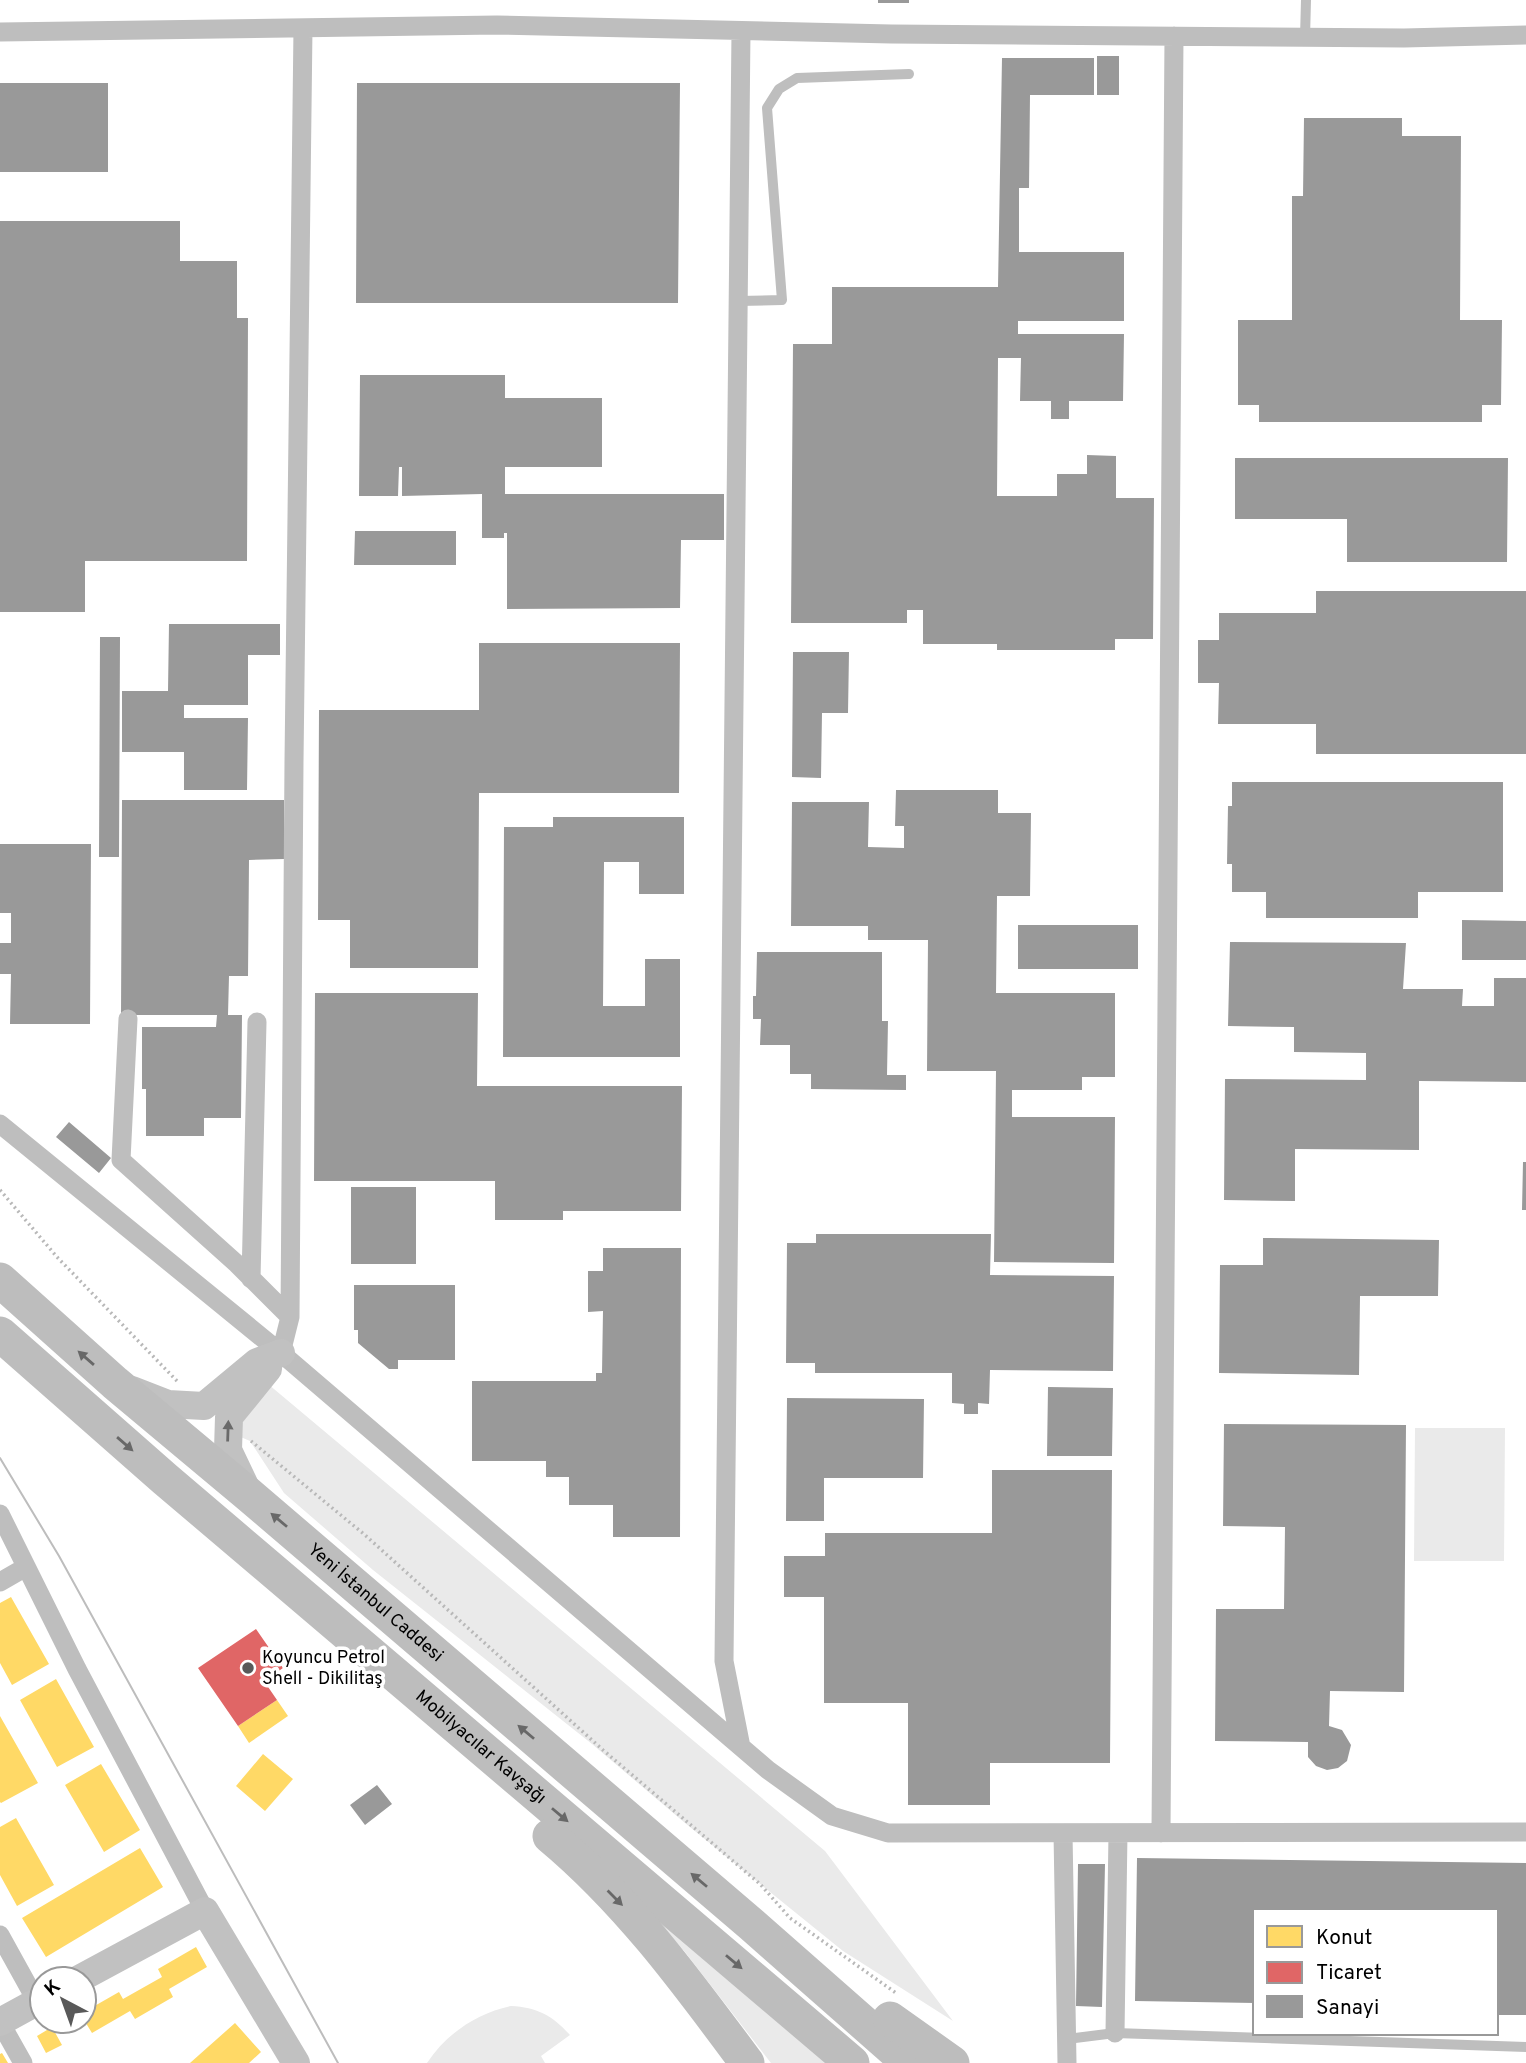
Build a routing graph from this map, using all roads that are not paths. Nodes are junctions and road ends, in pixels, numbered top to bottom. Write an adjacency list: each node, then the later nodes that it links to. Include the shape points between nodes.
1 (1306, 0): 7 (lane)
2 (303, 28): 3 (street, via 497,25); 4 (street); 15 (street)
3 (741, 31): 6 (street); 9 (street)
4 (0, 32)
5 (1526, 35): 7 (street)
6 (1174, 36): 7 (street); 28 (street)
7 (1305, 37)
8 (909, 75): 9 (lane, via 797,78 779,89 767,108 782,300)
9 (739, 301): 24 (street, via 724,1661)
10 (128, 1019): 13 (street, via 121,1160)
11 (257, 1022): 13 (street)
12 (0, 1124): 17 (street)
13 (251, 1279): 15 (street)
14 (0, 1280): 18 (highway, Yeni İstanbul Caddesi, one-way to 14)
15 (290, 1317): 17 (street)
16 (0, 1334): 23 (highway, one-way to 23)
17 (281, 1353): 18 (street, via 257,1363 204,1406 168,1404); 19 (street, one-way to 17, via 228,1450 229,1417); 24 (street)
18 (115, 1383): 19 (highway, Yeni İstanbul Caddesi)
19 (249, 1495): 30 (highway, Yeni İstanbul Caddesi, one-way to 19)
20 (0, 1514): 21 (street)
21 (26, 1567): 22 (street); 29 (street)
22 (0, 1583)
23 (340, 1628): 41 (highway, Mobilyacılar Kavşağı, one-way to 41, via 423,1730 572,1855 625,1908); 42 (highway, Mobilyacılar Kavşağı, one-way to 42)
24 (741, 1747): 26 (street, via 832,1816 888,1833)
25 (1526, 1832): 28 (street)
26 (1063, 1833): 27 (street); 37 (street)
27 (1118, 1833): 28 (street); 36 (street)
28 (1161, 1833)
29 (205, 1911): 32 (street); 40 (street)
30 (751, 1924): 43 (highway); 44 (highway, via 802,1953)
31 (0, 1935): 33 (street)
32 (98, 1969)
33 (28, 1982)
34 (28, 2006): 35 (street)
35 (0, 2022): 39 (street)
36 (1115, 2033): 37 (lane); 38 (lane)
37 (1067, 2039): 45 (street)
38 (1526, 2047)
39 (23, 2063)
40 (296, 2063)
41 (747, 2063)
42 (852, 2063)
43 (909, 2063)
44 (952, 2063)
45 (1067, 2063)

